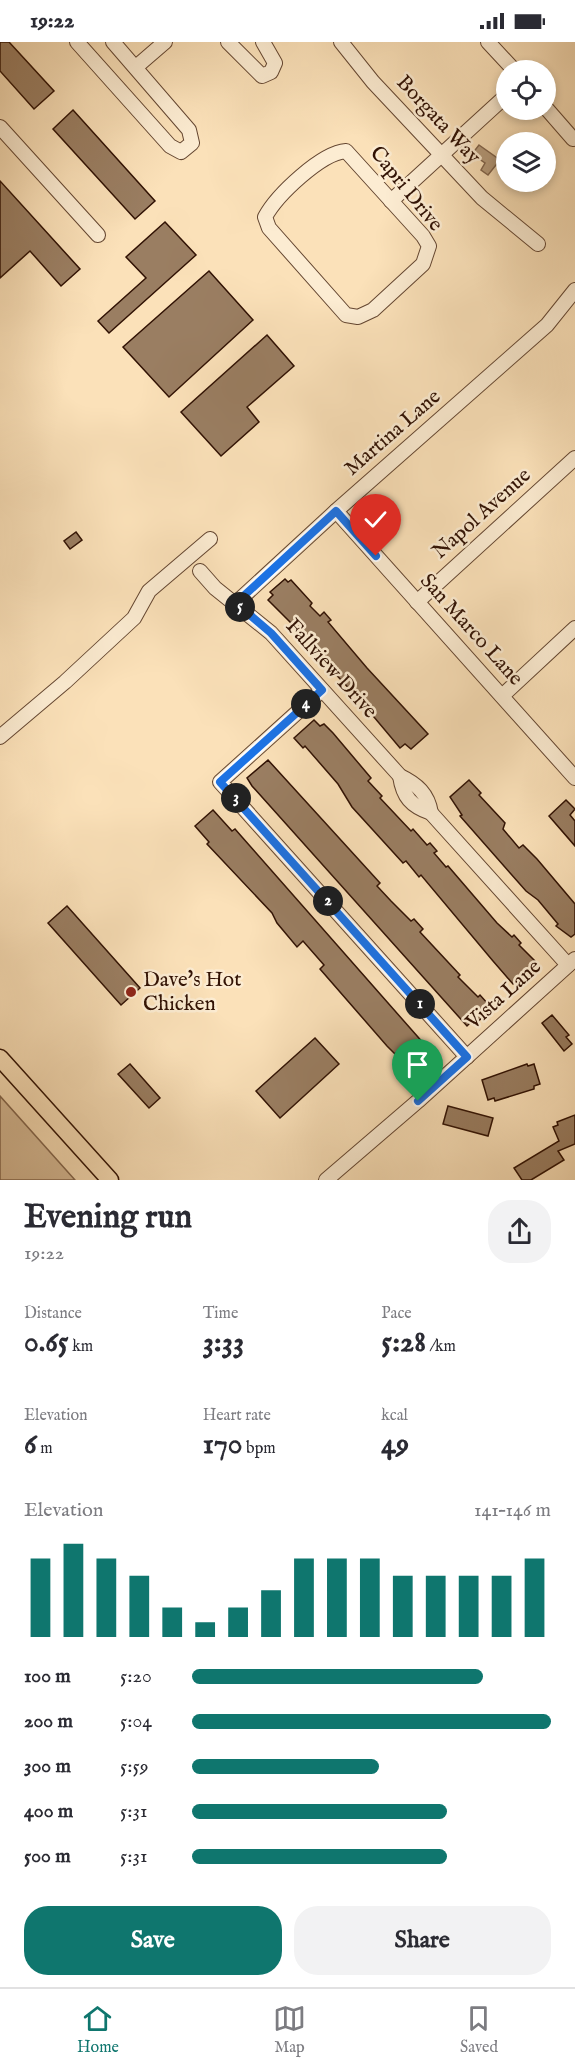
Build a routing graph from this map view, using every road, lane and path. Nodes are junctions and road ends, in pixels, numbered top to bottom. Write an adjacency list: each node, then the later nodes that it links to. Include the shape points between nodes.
1 (77, 42): 9 (street, via 170,146 184,151 192,142 189,130)
2 (113, 42): 9 (street)
3 (165, 42): 9 (street)
4 (228, 42): 5 (street, via 262,76 271,72 275,63)
5 (263, 42)
6 (341, 42): 14 (street, Borgata Way)
7 (488, 42): 8 (street)
8 (504, 60)
9 (136, 67)
10 (496, 104): 14 (street)
11 (556, 119): 13 (street)
12 (0, 127): 16 (street)
13 (573, 139)
14 (442, 155): 15 (street); 17 (street, Borgata Way, via 482,198)
15 (391, 201): 15 (street, Capri Drive, via 346,151 336,152 272,205 265,217 269,228 346,315 358,317 373,310 427,256 429,246 423,236)
16 (98, 235)
17 (538, 244)
18 (575, 290): 20 (street, Martina Lane, via 547,325)
19 (575, 458): 23 (street, Napol Avenue)
20 (336, 511): 23 (street, San Marco Lane); 24 (street, Martina Lane)
21 (210, 539): 28 (street, via 149,591 140,612 126,626)
22 (200, 571): 24 (street, Fallview Drive)
23 (417, 602): 27 (street, San Marco Lane)
24 (236, 603): 26 (street, Fallview Drive, via 271,633)
25 (575, 628): 27 (street)
26 (322, 690): 30 (street, Fallview Drive, via 400,776 428,799 431,813); 31 (street, via 220,782)
27 (502, 696): 29 (street, San Marco Lane)
28 (0, 737)
29 (575, 778)
30 (572, 962): 31 (street, Vista Lane)
31 (467, 1057): 34 (street, Vista Lane)
32 (0, 1058): 33 (main road)
33 (110, 1180)
34 (326, 1180)

